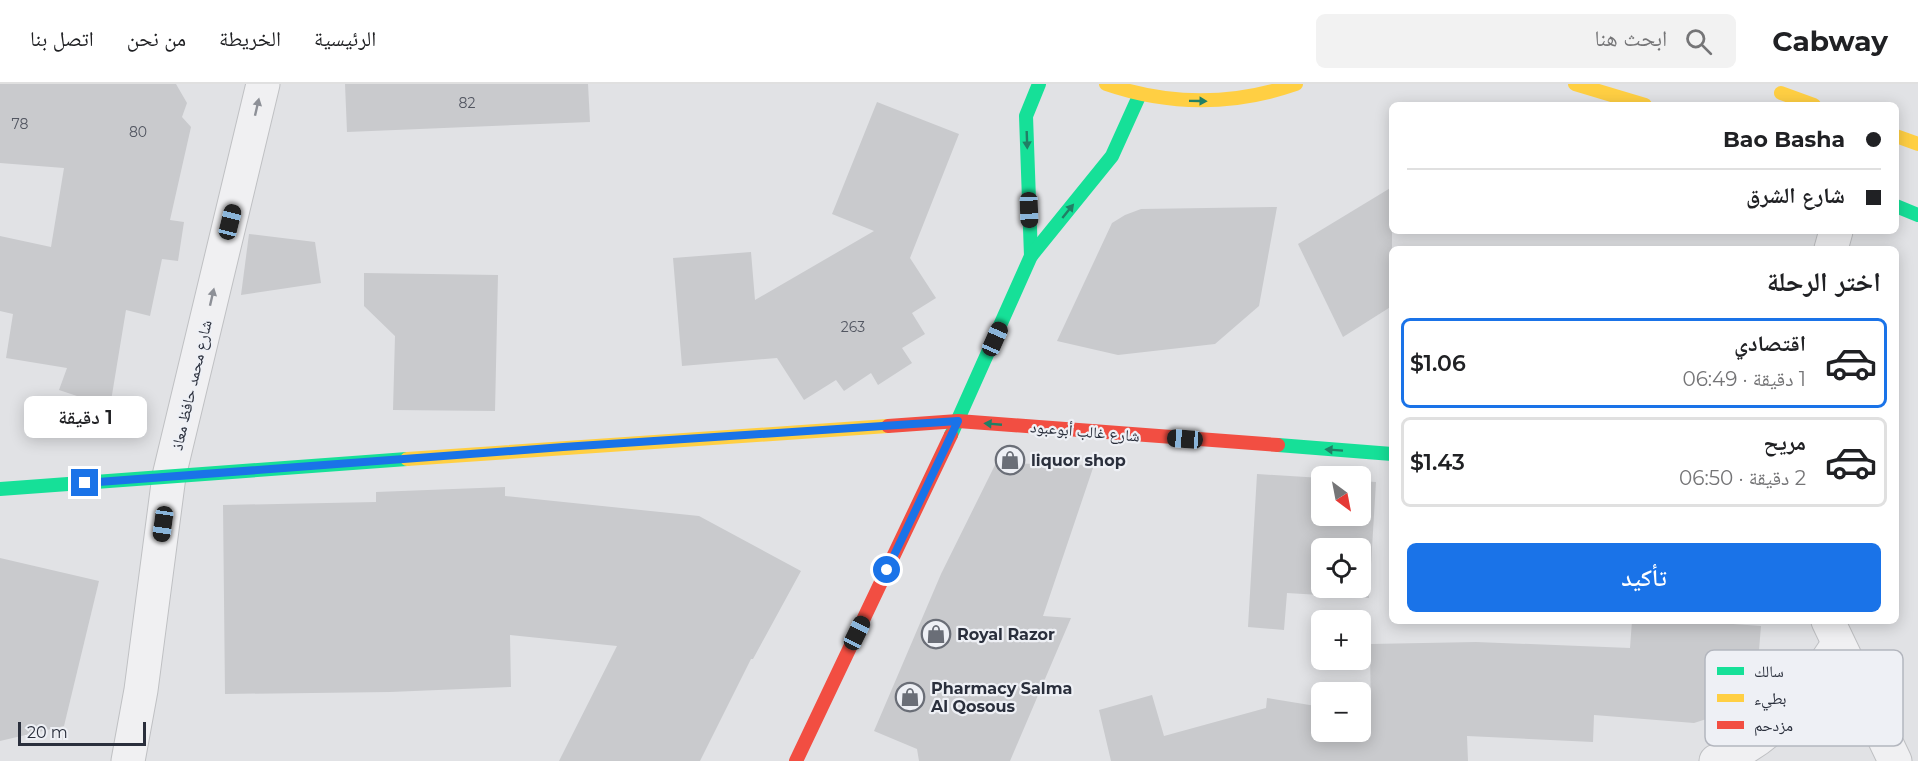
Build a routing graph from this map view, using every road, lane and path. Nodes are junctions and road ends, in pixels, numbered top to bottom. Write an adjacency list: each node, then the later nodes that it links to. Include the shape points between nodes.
1 (263, 84): 19 (street, شارع محمد حافظ معاذ, one-way to 1)
2 (1039, 84): 16 (street, one-way to 16, via 1026,116)
3 (1106, 84): 8 (street)
4 (1296, 84): 8 (street, one-way to 4, via 1199,102 1258,96)
5 (1575, 84): 9 (street)
6 (1608, 84): 9 (street)
7 (1781, 93): 11 (street)
8 (1140, 94): 16 (street, one-way to 8, via 1112,156)
9 (1626, 98): 10 (street)
10 (1637, 102)
11 (1806, 102)
12 (1899, 137): 13 (street)
13 (1918, 144)
14 (1899, 207): 15 (street)
15 (1918, 215)
16 (1031, 256): 17 (street)
17 (958, 421): 18 (street, شارع غالب أبوعبود, one-way to 17); 19 (street, شارع غالب أبوعبود); 27 (street)
18 (1389, 454)
19 (169, 476): 20 (street, شارع غالب أبوعبود); 26 (street, شارع محمد حافظ معاذ)
20 (0, 489)
21 (1833, 632): 22 (street); 23 (street)
22 (1825, 650)
23 (1842, 650)
24 (1744, 746): 28 (street)
25 (1888, 746): 29 (street)
26 (128, 761)
27 (796, 761)
28 (1716, 761)
29 (1895, 761)

